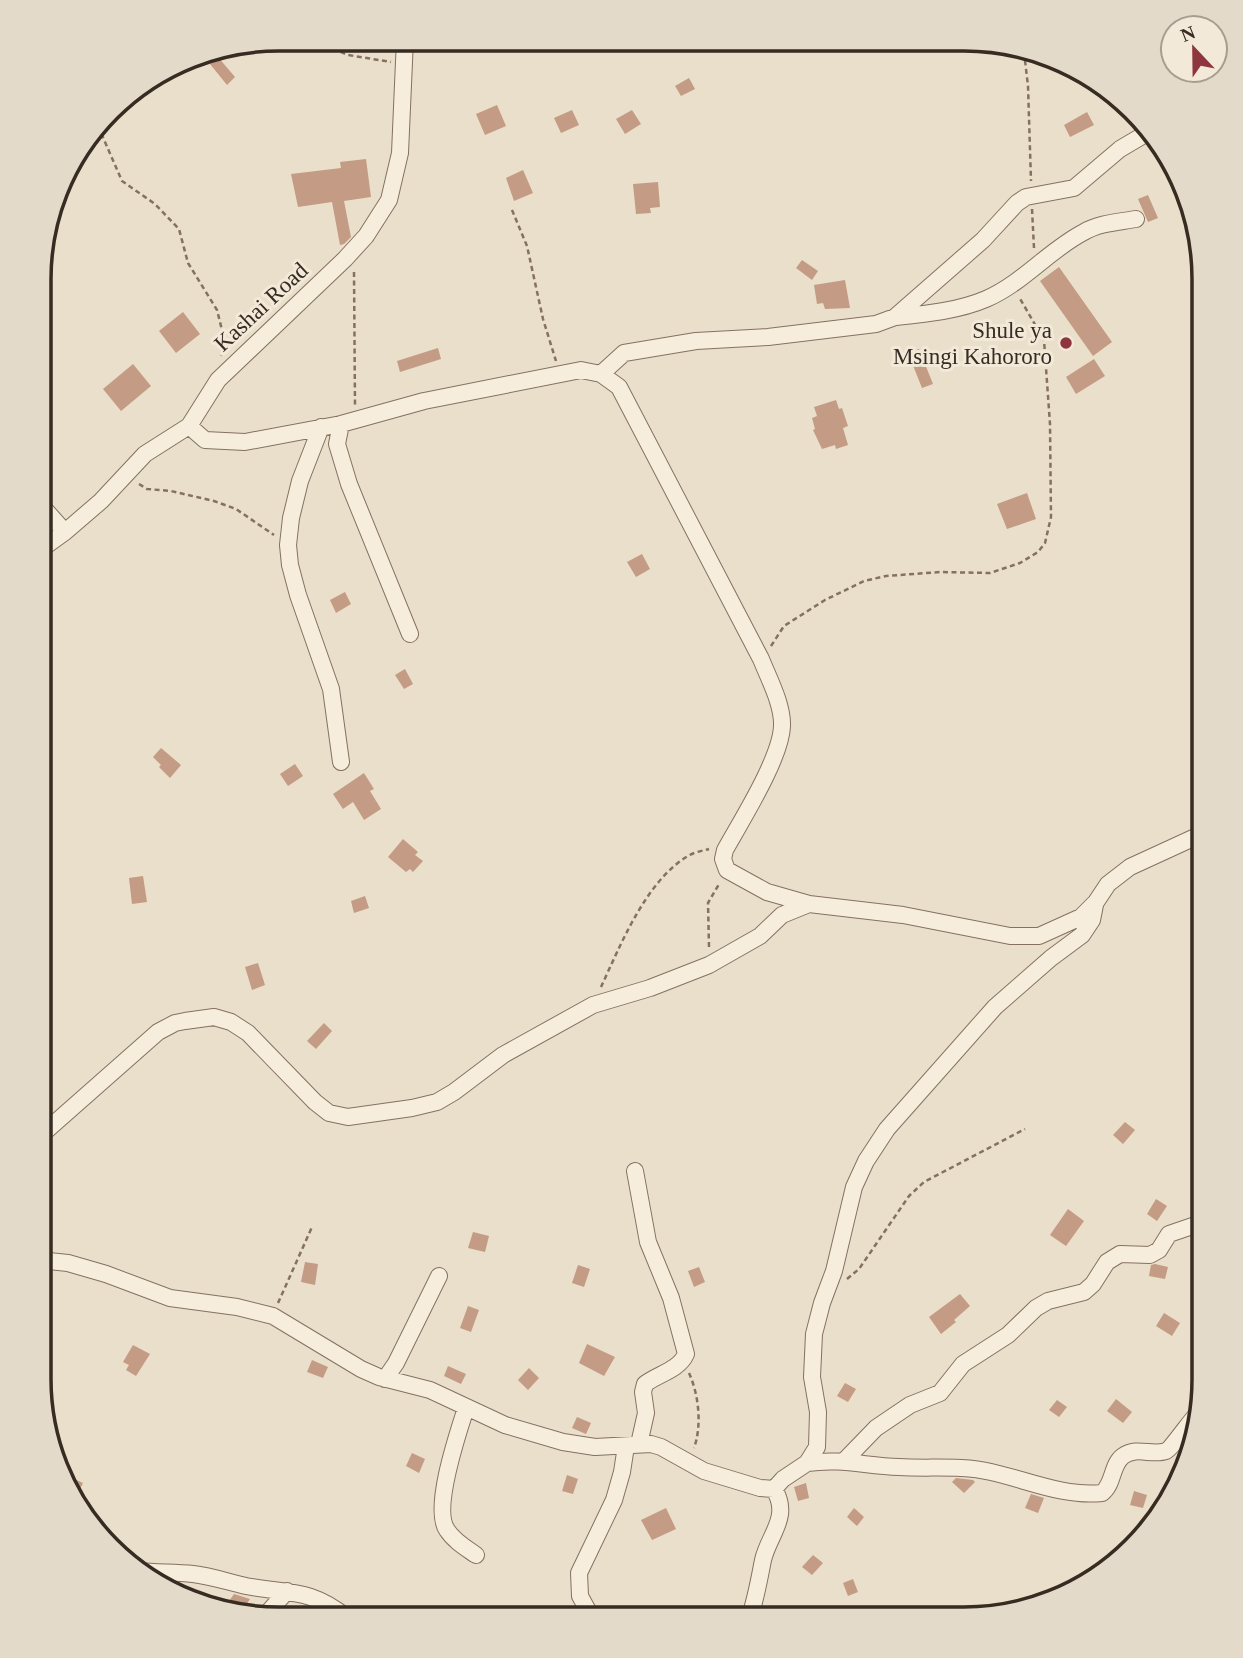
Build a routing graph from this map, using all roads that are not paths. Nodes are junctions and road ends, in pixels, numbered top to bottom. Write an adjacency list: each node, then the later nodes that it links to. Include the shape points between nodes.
1 (405, 51): 7 (street, Kashai Road, via 400,153 389,200 354,250 218,380)
2 (1142, 136): 4 (street, via 1074,188 1032,194 1017,203 983,240)
3 (1136, 219): 4 (street, via 1085,231 984,300)
4 (895, 317): 5 (street, via 876,324 696,341 624,353)
5 (601, 374): 6 (street, via 581,370 560,373); 16 (street, via 619,387 630,405 762,660 776,697 782,726 768,771 729,842 723,859 727,870 767,892)
6 (348, 422): 8 (street); 12 (street, via 337,444)
7 (190, 426): 8 (street, via 205,439 245,442); 10 (street, Kashai Road, via 145,454)
8 (321, 427): 13 (street, via 300,481 288,545 298,595 331,689)
9 (51, 516): 10 (street)
10 (65, 532): 11 (street, Kashai Road)
11 (51, 542)
12 (410, 634)
13 (341, 762)
14 (1192, 839): 15 (street, via 1130,867 1108,884)
15 (1096, 902): 16 (street, via 1081,917 1039,936 1010,936 902,915); 27 (street, via 1092,920 1082,934 995,1007 887,1129 866,1161 854,1187 814,1334 819,1430 817,1447)
16 (808, 904): 17 (street, via 782,915 760,936 709,965 593,1005 503,1055 437,1102 348,1117 329,1113 248,1033 214,1017 175,1023 158,1032)
17 (51, 1126)
18 (635, 1171): 25 (street, via 648,1242 671,1298 686,1354 684,1360 645,1384 646,1413)
19 (1192, 1226): 26 (street, via 1169,1234 1150,1255 1120,1254 1107,1262 1084,1292 1035,1308 1008,1335 963,1364 940,1392 876,1428)
20 (51, 1261): 22 (street, via 106,1274 170,1298 273,1316)
21 (439, 1276): 22 (street)
22 (385, 1379): 23 (street, via 429,1390)
23 (466, 1408): 25 (street, via 563,1442 595,1447); 29 (street, via 441,1511 447,1532)
24 (1188, 1424): 26 (street, via 1164,1452 1136,1450 1123,1456 1102,1493 947,1466)
25 (632, 1445): 28 (street, via 661,1447 689,1464 760,1489); 34 (street, via 614,1500 579,1573)
26 (844, 1461): 27 (street)
27 (807, 1463): 28 (street)
28 (774, 1489): 35 (street, via 781,1505 778,1529 764,1557)
29 (476, 1555)
30 (158, 1572): 31 (street)
31 (287, 1591): 32 (street); 33 (street, via 314,1596)
32 (273, 1607)
33 (330, 1607)
34 (583, 1607)
35 (753, 1607)

